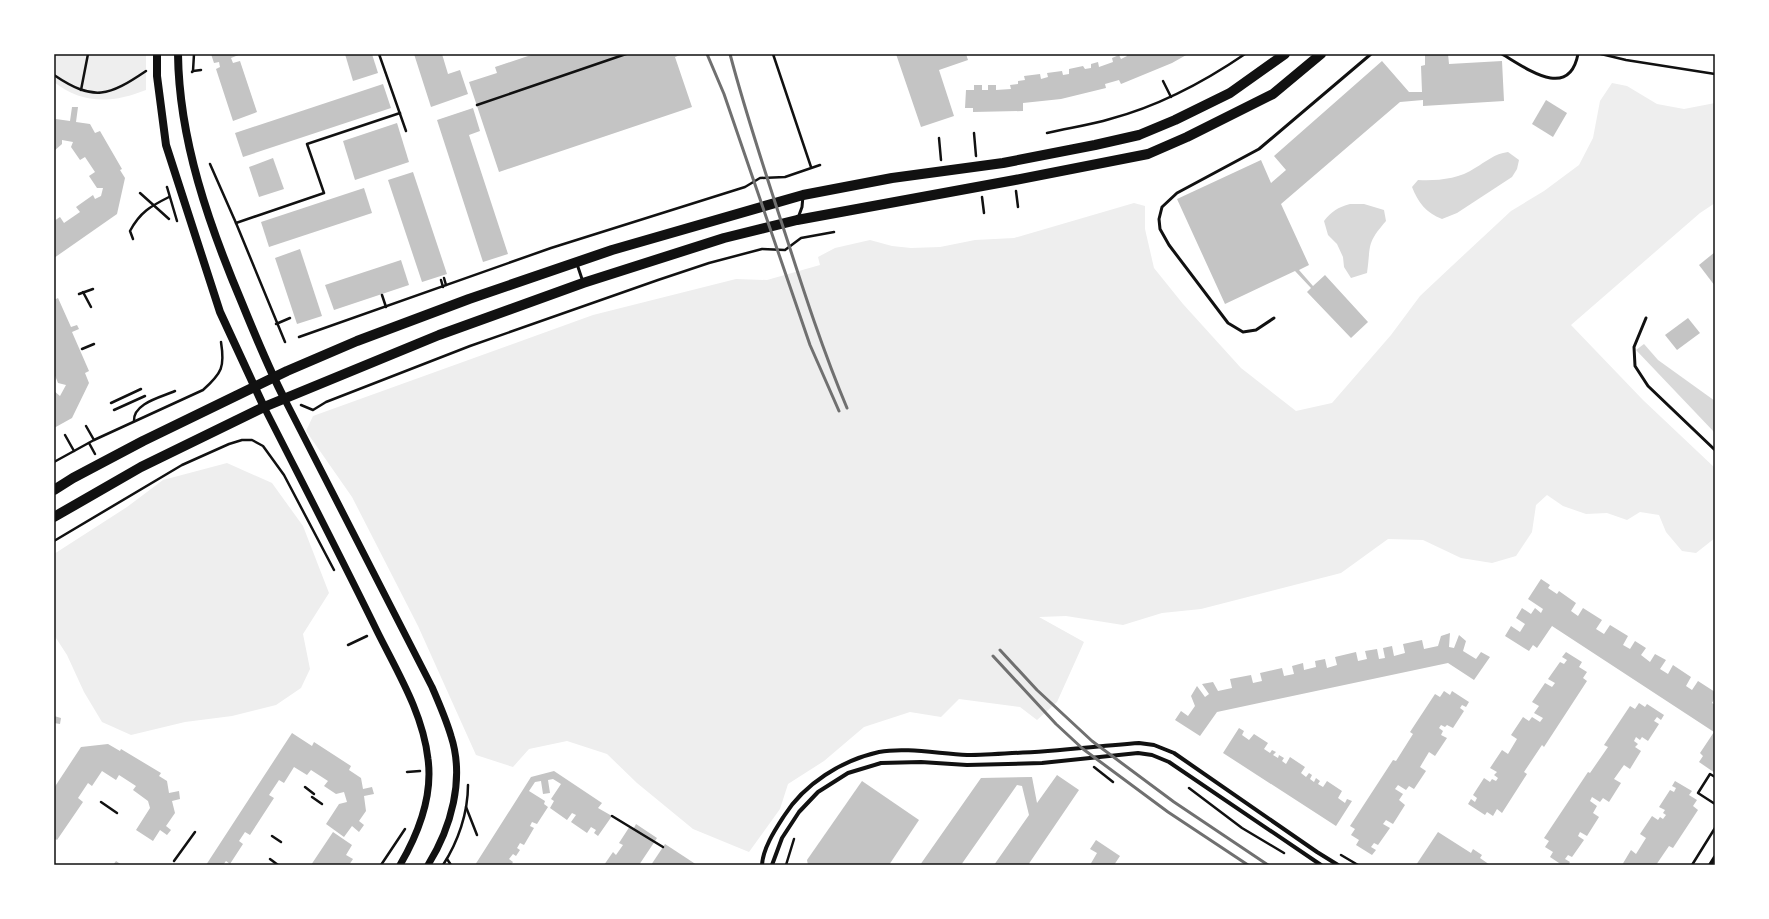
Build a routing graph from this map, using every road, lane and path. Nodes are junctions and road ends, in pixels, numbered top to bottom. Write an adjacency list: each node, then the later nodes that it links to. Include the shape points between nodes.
1 (88, 54): 20 (path)
2 (157, 54): 62 (main road, via 157,76 166,145 220,312)
3 (178, 54): 61 (main road, via 186,135 208,215 226,267)
4 (194, 54): 16 (path, via 192,72)
5 (379, 54): 23 (path)
6 (626, 54): 22 (path)
7 (773, 54): 29 (path)
8 (1245, 54): 21 (path, via 1215,75)
9 (1285, 54): 30 (main road, via 1230,93 1139,135 1003,163)
10 (1321, 54): 31 (main road, via 1274,94 1148,154)
11 (1371, 54): 53 (lane, via 1259,149 1177,193 1162,207 1160,229 1168,245 1228,323 1243,332 1256,330)
12 (1502, 54): 13 (lane, via 1551,80 1565,76 1576,64)
13 (1578, 54)
14 (1601, 54): 17 (path)
15 (146, 70): 20 (path, via 118,89 107,93 89,93)
16 (201, 70)
17 (1715, 74)
18 (54, 75): 20 (path)
19 (1164, 81): 21 (path)
20 (81, 90)
21 (1171, 97): 25 (path, via 1110,119)
22 (477, 105)
23 (400, 113): 24 (path); 39 (path, via 307,144 324,193)
24 (406, 131)
25 (1047, 133)
26 (939, 138): 30 (path)
27 (210, 164): 39 (path)
28 (820, 165): 29 (path)
29 (811, 167): 45 (path, via 785,177 760,178 745,186 551,248)
30 (942, 172): 33 (main road, via 892,178)
31 (1014, 180): 36 (path); 38 (main road)
32 (140, 193): 35 (path)
33 (803, 195): 38 (lane); 42 (main road)
34 (169, 197): 35 (path)
35 (153, 205): 37 (path); 41 (path, via 136,220 130,231)
36 (1018, 207)
37 (169, 219)
38 (797, 220): 44 (main road, via 724,238)
39 (236, 223): 55 (path)
40 (834, 232): 68 (path, via 801,238 784,250 762,249 702,265 470,346 326,402 313,410)
41 (133, 240)
42 (576, 261): 44 (lane); 61 (main road, via 357,341)
43 (442, 279): 45 (path)
44 (583, 283): 66 (main road, via 439,335)
45 (444, 286): 51 (path)
46 (93, 289): 47 (path)
47 (83, 292): 48 (path); 50 (path)
48 (79, 294)
49 (382, 295): 51 (path)
50 (91, 307)
51 (386, 307): 56 (path)
52 (290, 318): 55 (path)
53 (1274, 318)
54 (1646, 318): 75 (lane, via 1634,347 1635,366 1648,386)
55 (276, 324): 57 (path)
56 (299, 337)
57 (285, 342)
58 (94, 344): 59 (path)
59 (82, 349)
60 (222, 369): 71 (path, via 203,390)
61 (273, 378): 62 (main road); 66 (main road)
62 (254, 387): 69 (main road); 78 (main road, via 143,441)
63 (141, 389): 67 (path)
64 (175, 391): 71 (path, via 143,405 136,411)
65 (145, 396): 70 (path)
66 (284, 398): 69 (main road); 116 (street, via 432,687 452,737 456,762 451,818)
67 (112, 403)
68 (301, 405)
69 (264, 407): 79 (main road, via 141,468); 115 (street, via 342,558 404,686 424,736 428,760 428,786 423,816)
70 (114, 410)
71 (134, 421): 74 (path)
72 (86, 426): 74 (path)
73 (65, 435): 76 (path)
74 (94, 440): 76 (path)
75 (1715, 450)
76 (74, 451): 77 (path)
77 (54, 462)
78 (54, 490)
79 (54, 517)
80 (54, 541): 81 (path, via 182,465 229,444 252,440 263,446 284,475)
81 (335, 574)
82 (370, 642): 83 (path, via 367,636)
83 (348, 645)
84 (1089, 763): 88 (path)
85 (419, 766): 86 (path)
86 (420, 776)
87 (1715, 777): 95 (path, via 1710,774 1698,793)
88 (1113, 782)
89 (305, 787): 91 (path)
90 (1187, 787): 107 (path, via 1242,828)
91 (314, 794)
92 (312, 797): 94 (path)
93 (101, 802): 97 (path)
94 (322, 804)
95 (1715, 804)
96 (466, 807): 102 (path)
97 (117, 813)
98 (612, 816): 106 (path)
99 (406, 828): 114 (path)
100 (1715, 828): 124 (path)
101 (195, 832): 112 (path)
102 (477, 835)
103 (272, 836): 105 (path)
104 (795, 836): 120 (path)
105 (281, 842)
106 (663, 847)
107 (1286, 854)
108 (1340, 854): 123 (path)
109 (1715, 857): 125 (street)
110 (270, 859): 113 (path)
111 (447, 859): 117 (path)
112 (174, 861)
113 (278, 865)
114 (381, 865)
115 (400, 865)
116 (428, 865)
117 (451, 865)
118 (762, 865): 122 (street, via 773,833 790,805 812,784 844,764 880,752 921,751 967,755 1041,753 1139,743 1154,745 1174,753)
119 (772, 865): 121 (street, via 786,831 799,812 818,792 848,773 882,763 1042,763 1138,753 1169,762)
120 (786, 865)
121 (1321, 865)
122 (1338, 865)
123 (1358, 865)
124 (1692, 865)
125 (1710, 865)

